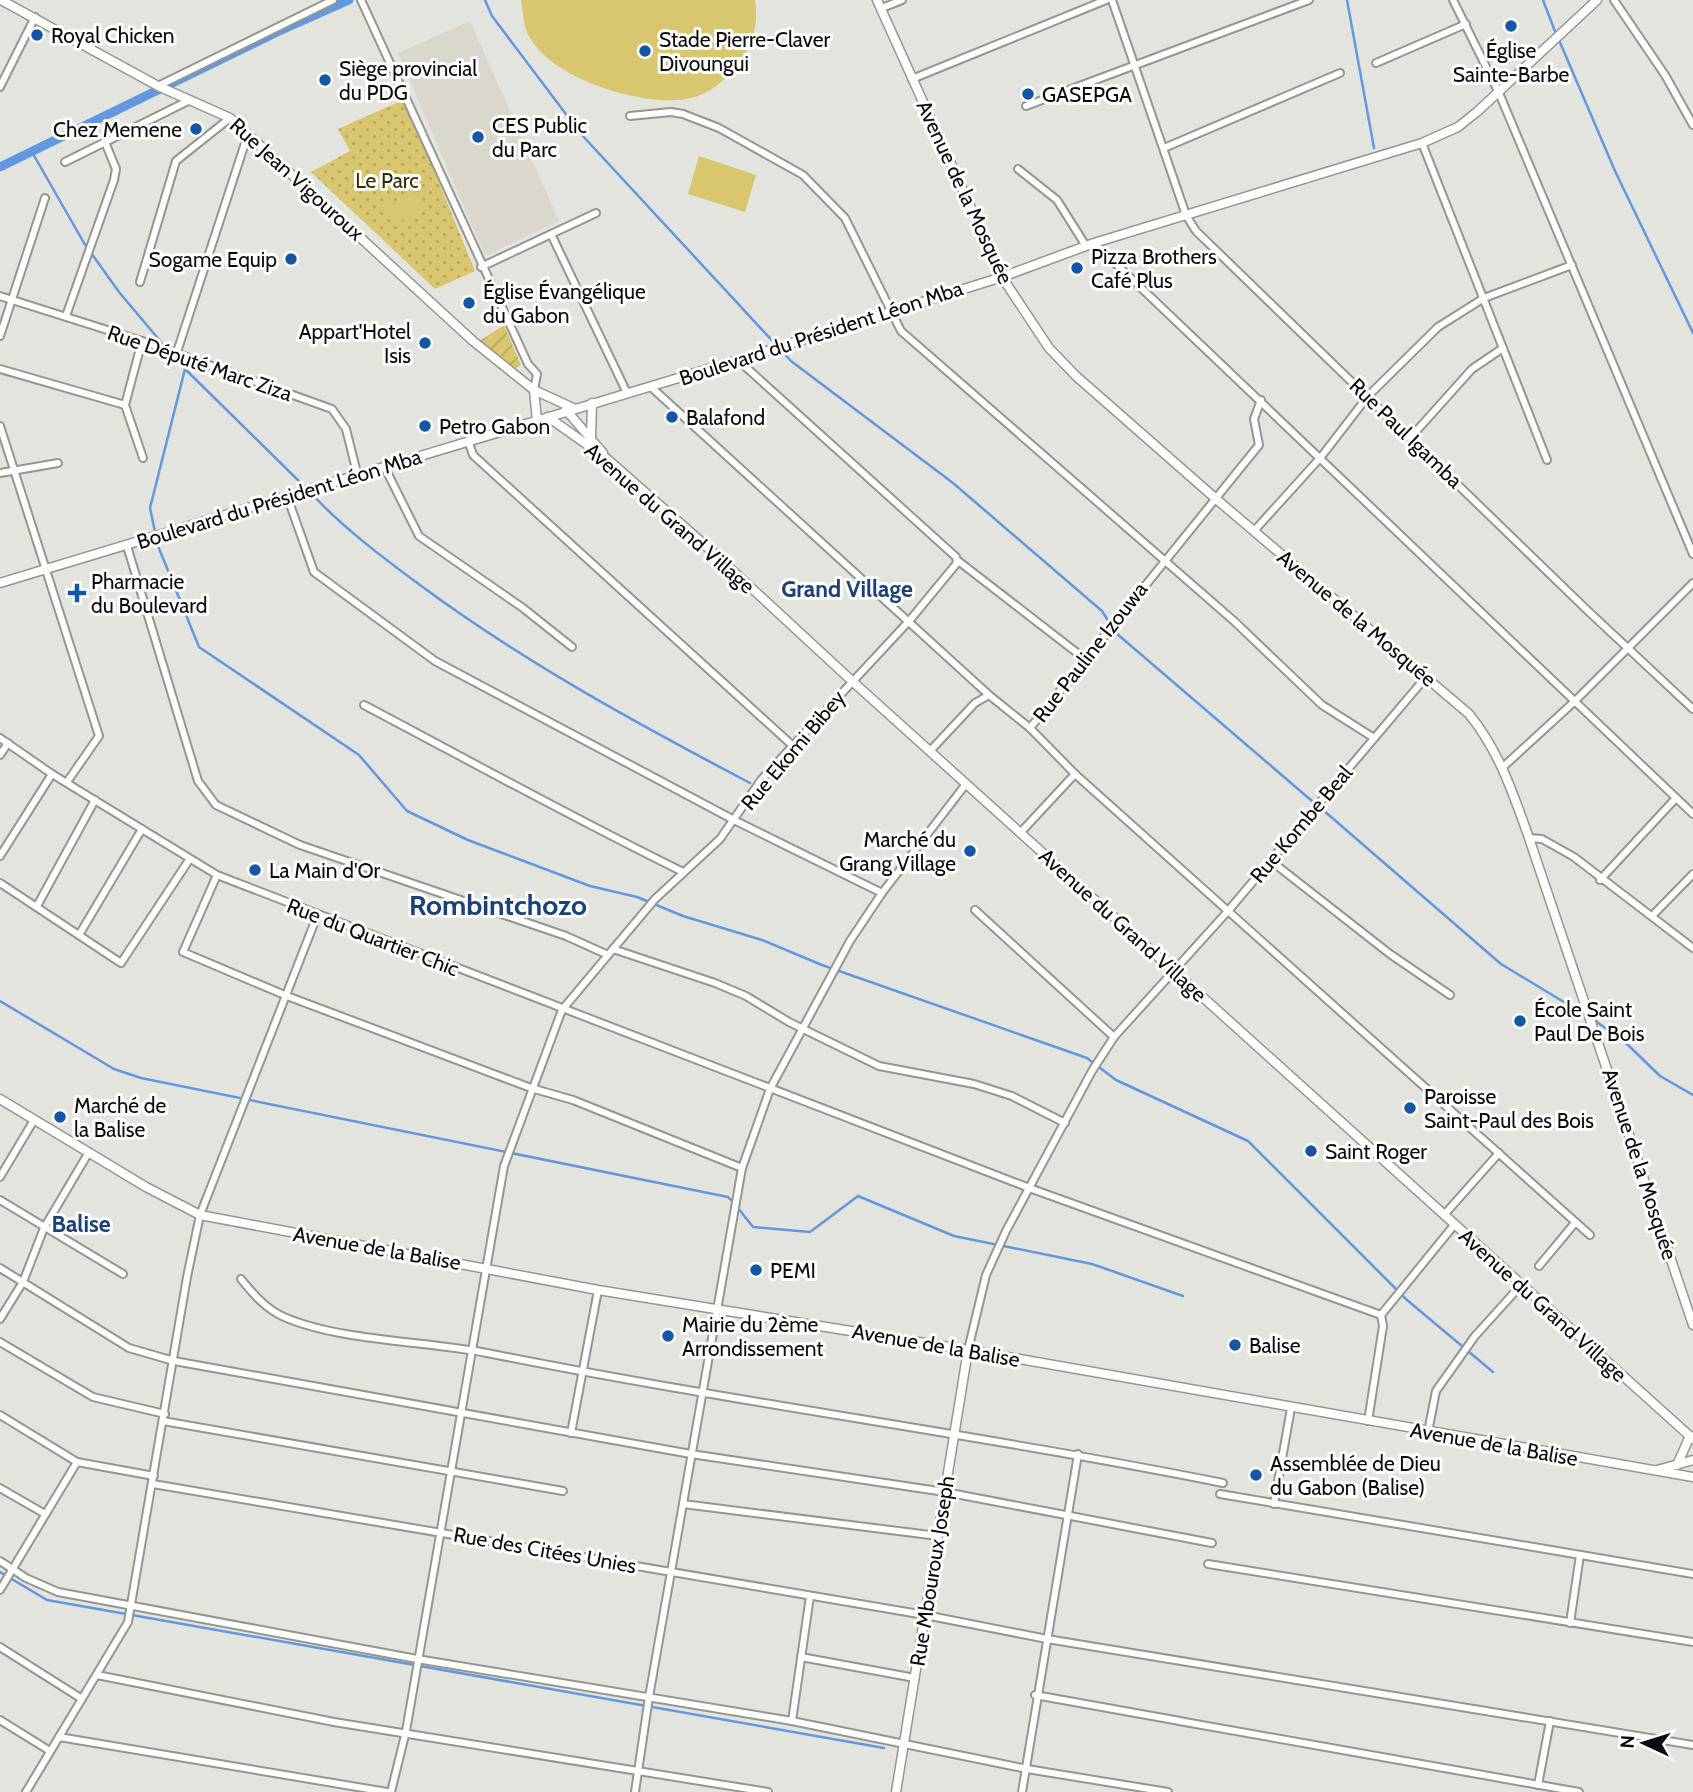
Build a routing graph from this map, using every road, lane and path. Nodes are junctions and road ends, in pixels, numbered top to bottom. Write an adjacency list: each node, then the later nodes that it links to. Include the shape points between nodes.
1 (1, 0): 12 (street, Rue Jean Vigouroux)
2 (333, 0): 18 (street)
3 (902, 0): 11 (street)
4 (1106, 0): 17 (street)
5 (1112, 0): 15 (street)
6 (1309, 0): 15 (street)
7 (1453, 0): 13 (street)
8 (1597, 0): 20 (street, Boulevard du Président Léon Mba)
9 (1614, 0): 25 (street)
10 (362, 1): 38 (street)
11 (880, 4): 17 (street, Avenue de la Mosquée)
12 (35, 18): 18 (street, Rue Jean Vigouroux); 19 (street)
13 (1466, 24): 14 (street); 20 (street)
14 (1376, 63)
15 (1134, 66): 22 (street); 29 (street)
16 (1340, 73): 29 (street)
17 (912, 79): 39 (street, Avenue de la Mosquée)
18 (159, 86): 21 (street, Rue Jean Vigouroux)
19 (0, 87)
20 (1499, 93): 28 (street, Boulevard du Président Léon Mba, via 1458,127); 37 (street)
21 (192, 99): 24 (street, Rue Jean Vigouroux); 27 (street)
22 (1026, 106)
23 (630, 116): 44 (street, via 683,114 719,128 803,176 845,218)
24 (230, 118): 26 (street, Rue Jean Vigouroux); 40 (street, via 176,161)
25 (1693, 124)
26 (249, 132): 49 (street); 53 (street, Rue Jean Vigouroux, via 473,341)
27 (105, 142): 30 (street); 45 (street, via 116,169 114,180)
28 (1422, 143): 34 (street, Boulevard du Président Léon Mba); 42 (street)
29 (1164, 148): 34 (street)
30 (65, 162)
31 (1018, 169): 36 (street, via 1057,200)
32 (45, 198): 43 (street)
33 (596, 213): 35 (street)
34 (1186, 215): 36 (street, Boulevard du Président Léon Mba); 55 (street, Rue Paul Igamba, via 1196,230)
35 (551, 234): 38 (street); 54 (street)
36 (1090, 244): 39 (street, Boulevard du Président Léon Mba); 56 (street)
37 (1572, 265): 42 (street); 79 (street)
38 (481, 267): 53 (street, via 537,374)
39 (1002, 277): 44 (street, Boulevard du Président Léon Mba); 76 (street, Avenue de la Mosquée, via 1067,367)
40 (140, 282)
41 (0, 296): 43 (street, Rue Député Marc Ziza)
42 (1484, 298): 48 (street); 55 (street, via 1438,327)
43 (12, 299): 45 (street, Rue Député Marc Ziza); 46 (street)
44 (889, 311): 50 (street, Boulevard du Président Léon Mba); 80 (street, via 901,331)
45 (66, 316): 47 (street, Rue Député Marc Ziza)
46 (0, 336)
47 (142, 341): 49 (street, Rue Député Marc Ziza); 58 (street)
48 (1503, 348): 64 (street, via 1472,369); 69 (street)
49 (175, 354): 73 (street, Rue Député Marc Ziza, via 332,409 346,429)
50 (738, 360): 52 (street, Boulevard du Président Léon Mba); 81 (street)
51 (0, 369): 58 (street)
52 (651, 387): 54 (street, Boulevard du Président Léon Mba); 85 (street)
53 (534, 390): 59 (street, Rue Jean Vigouroux); 61 (street)
54 (627, 393): 57 (street, Boulevard du Président Léon Mba)
55 (1368, 396): 64 (street, Rue Paul Igamba); 66 (street)
56 (1261, 400): 66 (street); 76 (street, Rue Pauline Izouwa, via 1254,419 1259,445)
57 (592, 403): 59 (street, Boulevard du Président Léon Mba); 63 (street)
58 (125, 405): 67 (street)
59 (569, 409): 60 (street, Boulevard du Président Léon Mba); 63 (street)
60 (548, 417): 61 (street, Boulevard du Président Léon Mba); 68 (street, Avenue du Grand Village)
61 (537, 421): 65 (street, Boulevard du Président Léon Mba)
62 (0, 426): 72 (street)
63 (591, 437): 68 (street)
64 (1411, 437): 87 (street, Rue Paul Igamba)
65 (468, 440): 71 (street, Boulevard du Président Léon Mba); 99 (street, via 473,455)
66 (1321, 457): 77 (street); 92 (street)
67 (143, 458)
68 (606, 458): 90 (street, Avenue du Grand Village)
69 (1547, 460)
70 (58, 463): 72 (street)
71 (384, 466): 73 (street, Boulevard du Président Léon Mba); 86 (street, via 419,536)
72 (13, 469): 74 (street); 82 (street)
73 (357, 473): 75 (street, Boulevard du Président Léon Mba)
74 (0, 474)
75 (287, 496): 78 (street, Boulevard du Président Léon Mba); 110 (street, via 314,572 419,651)
76 (1215, 498): 77 (street, Avenue de la Mosquée); 80 (street, Rue Pauline Izouwa)
77 (1254, 531): 89 (street, Avenue de la Mosquée)
78 (127, 546): 82 (street, Boulevard du Président Léon Mba); 131 (street, via 198,781 216,805 300,845 566,936)
79 (1693, 554)
80 (1164, 559): 88 (street, Rue Pauline Izouwa); 97 (street, via 1322,705)
81 (957, 560): 85 (street, Rue Ekomi Bibey); 88 (street)
82 (44, 570): 83 (street, Boulevard du Président Léon Mba); 105 (street, via 99,736)
83 (0, 583)
84 (1693, 583): 87 (street)
85 (910, 620): 90 (street, Rue Ekomi Bibey); 91 (street)
86 (572, 647)
87 (1629, 647): 92 (street); 94 (street, Rue Paul Igamba)
88 (1084, 659): 95 (street, Rue Pauline Izouwa)
89 (1426, 677): 97 (street, Rue Kombe Beal); 102 (street, Avenue de la Mosquée, via 1469,714)
90 (852, 681): 99 (street, Rue Ekomi Bibey); 100 (street, Avenue du Grand Village)
91 (989, 695): 95 (street); 100 (street, via 975,703)
92 (1575, 701): 102 (street); 107 (street)
93 (364, 705): 117 (street)
94 (1693, 709)
95 (1030, 728): 104 (street, Rue Pauline Izouwa)
96 (0, 738): 98 (street, Rue du Quartier Chic)
97 (1374, 738): 116 (street, Rue Kombe Beal)
98 (8, 743): 101 (street); 103 (street, Rue du Quartier Chic)
99 (793, 746): 110 (street, Rue Ekomi Bibey, via 761,780)
100 (930, 751): 106 (street, Avenue du Grand Village)
101 (0, 755)
102 (1503, 767): 113 (street, Avenue de la Mosquée)
103 (52, 774): 105 (street, Rue du Quartier Chic); 114 (street)
104 (1075, 774): 112 (street); 125 (street, Rue Pauline Izouwa)
105 (67, 782): 108 (street, Rue du Quartier Chic)
106 (967, 784): 112 (street, Avenue du Grand Village); 122 (street)
107 (1676, 798): 109 (street); 120 (street)
108 (95, 800): 111 (street, Rue du Quartier Chic); 123 (street)
109 (1693, 814)
110 (734, 820): 117 (street, Rue Ekomi Bibey); 122 (street)
111 (142, 830): 115 (street, Rue du Quartier Chic); 128 (street)
112 (1021, 832): 132 (street, Avenue du Grand Village)
113 (1529, 838): 120 (street, via 1553,844); 166 (street, Avenue de la Mosquée)
114 (0, 856)
115 (189, 860): 119 (street, Rue du Quartier Chic); 128 (street, via 121,963)
116 (1270, 861): 125 (street, Rue Kombe Beal); 133 (street)
117 (683, 872): 130 (street, Rue Ekomi Bibey)
118 (1693, 874): 127 (street)
119 (217, 875): 126 (street, Rue du Quartier Chic); 134 (street, via 183,952)
120 (1600, 880): 127 (street)
121 (0, 883): 123 (street)
122 (882, 893): 136 (street)
123 (37, 906): 128 (street)
124 (975, 910): 137 (street)
125 (1228, 911): 132 (street, Rue Kombe Beal); 144 (street, Rue Pauline Izouwa)
126 (317, 916): 134 (street); 135 (street, Rue du Quartier Chic)
127 (1652, 916): 129 (street)
128 (79, 935)
129 (1693, 948)
130 (613, 949): 131 (street, Rue Ekomi Bibey); 136 (street, via 715,982)
131 (608, 956): 135 (street, Rue Ekomi Bibey)
132 (1174, 970): 137 (street, Rue Kombe Beal); 150 (street, Avenue du Grand Village)
133 (1450, 995)
134 (287, 996): 138 (street); 149 (street)
135 (562, 1010): 138 (street, Rue Ekomi Bibey); 139 (street, Rue du Quartier Chic)
136 (804, 1028): 139 (street); 142 (street, via 879,1066 974,1084 1012,1096)
137 (1114, 1037): 142 (street, Rue Kombe Beal)
138 (531, 1088): 145 (street, via 573,1100); 156 (street, Rue Ekomi Bibey, via 504,1166)
139 (770, 1089): 145 (street); 147 (street, Rue du Quartier Chic)
140 (0, 1099): 141 (street, Avenue de la Balise)
141 (34, 1121): 143 (street, Avenue de la Balise); 146 (street)
142 (1065, 1123): 147 (street, Rue Kombe Beal)
143 (89, 1152): 149 (street, Avenue de la Balise); 153 (street)
144 (1499, 1153): 150 (street); 152 (street, Rue Pauline Izouwa)
145 (742, 1168): 163 (street)
146 (0, 1177)
147 (1031, 1189): 164 (street, Rue du Quartier Chic); 169 (street, Rue Kombe Beal, via 986,1275)
148 (0, 1200): 153 (street)
149 (200, 1214): 156 (street, Avenue de la Balise); 170 (street)
150 (1444, 1215): 151 (street, Avenue du Grand Village)
151 (1455, 1224): 161 (street, Avenue du Grand Village); 164 (street)
152 (1574, 1224): 154 (street, Rue Pauline Izouwa); 155 (street)
153 (44, 1228): 158 (street); 160 (street)
154 (1590, 1235)
155 (1538, 1266)
156 (486, 1267): 162 (street, Avenue de la Balise); 168 (street, Rue Ekomi Bibey)
157 (0, 1268): 160 (street)
158 (123, 1274)
159 (241, 1279): 168 (street, via 261,1303 284,1317 344,1333)
160 (23, 1282): 165 (street); 170 (street, via 129,1348)
161 (1522, 1284): 178 (street, via 1475,1336 1437,1391); 180 (street, Avenue du Grand Village)
162 (597, 1290): 163 (street, Avenue de la Balise); 171 (street)
163 (716, 1308): 169 (street, Avenue de la Balise); 172 (street)
164 (1381, 1315): 177 (street, via 1384,1326)
165 (0, 1319)
166 (1692, 1321)
167 (0, 1342): 176 (street, via 93,1398)
168 (472, 1350): 171 (street); 174 (street, Rue Ekomi Bibey)
169 (968, 1350): 173 (street, Avenue de la Balise); 181 (street, Rue Mbouroux Joseph)
170 (174, 1361): 174 (street); 176 (street)
171 (582, 1372): 172 (street); 179 (street)
172 (702, 1391): 181 (street); 182 (street)
173 (1291, 1408): 177 (street, Avenue de la Balise); 198 (street)
174 (462, 1413): 179 (street); 187 (street, Rue Ekomi Bibey)
175 (0, 1415): 185 (street)
176 (164, 1418): 187 (street); 189 (street)
177 (1368, 1421): 178 (street, Avenue de la Balise)
178 (1428, 1432): 188 (street, Avenue de la Balise)
179 (571, 1433): 182 (street)
180 (1690, 1434): 186 (street)
181 (953, 1435): 183 (street); 195 (street, Rue Mbouroux Joseph)
182 (691, 1454): 195 (street); 197 (street)
183 (1078, 1454): 191 (street); 200 (street)
184 (1693, 1460): 186 (street)
185 (77, 1462): 189 (street); 199 (street)
186 (1676, 1467): 188 (street)
187 (451, 1472): 194 (street); 201 (street, Rue Ekomi Bibey)
188 (1651, 1472): 190 (street, Avenue de la Balise)
189 (154, 1476): 192 (street)
190 (1693, 1477)
191 (1223, 1483)
192 (153, 1484): 201 (street, Rue des Citées Unies); 212 (street)
193 (0, 1488): 199 (street)
194 (563, 1491)
195 (945, 1492): 200 (street); 202 (street, Rue Mbouroux Joseph)
196 (1220, 1494): 198 (street)
197 (683, 1504): 202 (street); 208 (street)
198 (1274, 1504): 204 (street)
199 (46, 1514): 207 (street)
200 (1067, 1514): 203 (street); 215 (street)
201 (440, 1532): 208 (street, Rue des Citées Unies); 219 (street, Rue Ekomi Bibey)
202 (938, 1536): 213 (street, Rue Mbouroux Joseph)
203 (1212, 1542)
204 (1580, 1555): 209 (street); 214 (street)
205 (0, 1561): 207 (street)
206 (1208, 1564): 214 (street)
207 (12, 1570): 210 (street); 212 (street, via 58,1592)
208 (672, 1573): 211 (street, Rue des Citées Unies); 224 (street)
209 (1693, 1574)
210 (0, 1590)
211 (810, 1596): 213 (street, Rue des Citées Unies); 218 (street)
212 (133, 1605): 219 (street); 220 (street, via 128,1622)
213 (925, 1615): 215 (street, Rue des Citées Unies); 221 (street, Rue Mbouroux Joseph)
214 (1570, 1623): 216 (street)
215 (1047, 1639): 222 (street); 227 (street, Rue des Citées Unies)
216 (1693, 1642)
217 (0, 1647): 223 (street)
218 (802, 1657): 221 (street); 226 (street)
219 (416, 1664): 224 (street); 228 (street, Rue Ekomi Bibey)
220 (96, 1675): 223 (street); 228 (street, via 334,1722)
221 (915, 1678): 230 (street, Rue Mbouroux Joseph)
222 (1035, 1695): 234 (street); 235 (street)
223 (82, 1699): 229 (street)
224 (648, 1699): 226 (street); 233 (street)
225 (0, 1720): 232 (street)
226 (792, 1721): 230 (street)
227 (1550, 1721): 231 (street, Rue des Citées Unies); 235 (street)
228 (406, 1731): 233 (street); 237 (street, Rue Ekomi Bibey)
229 (59, 1737): 232 (street); 237 (street)
230 (905, 1744): 234 (street); 240 (street, Rue Mbouroux Joseph)
231 (1693, 1745)
232 (50, 1751): 236 (street)
233 (639, 1769): 238 (street); 239 (street)
234 (1027, 1769): 241 (street); 242 (street)
235 (1538, 1785): 243 (street)
236 (26, 1792)
237 (389, 1792)
238 (635, 1792)
239 (768, 1792)
240 (896, 1792)
241 (1022, 1792)
242 (1168, 1792)
243 (1579, 1792)

